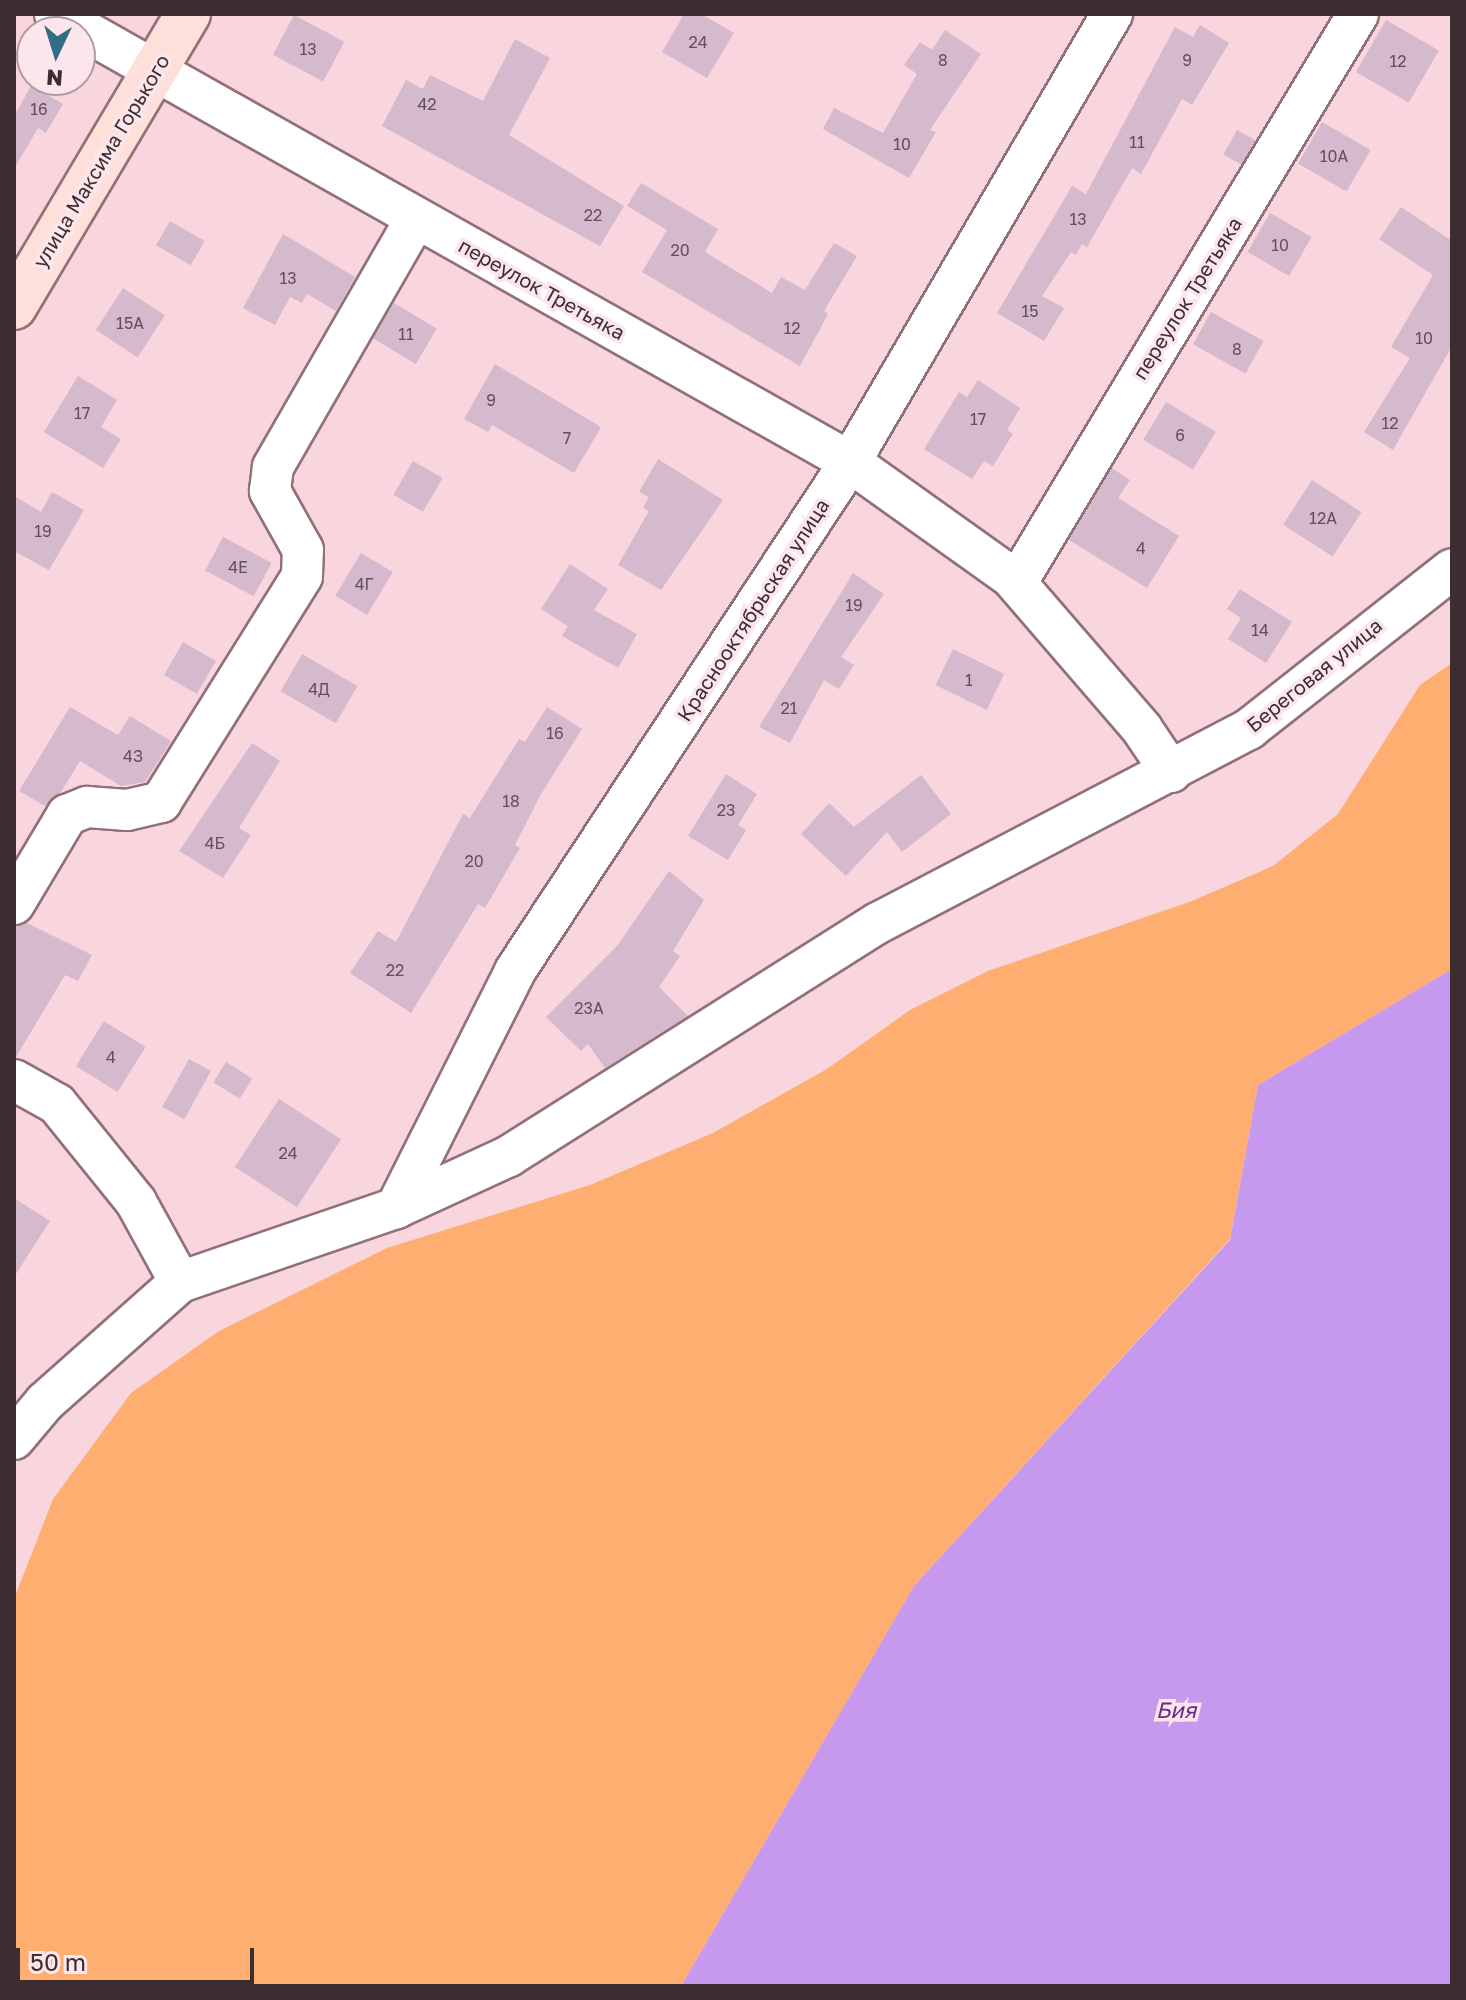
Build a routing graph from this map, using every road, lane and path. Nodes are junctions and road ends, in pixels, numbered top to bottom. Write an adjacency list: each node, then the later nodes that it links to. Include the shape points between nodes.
1 (55, 14): 5 (street, переулок Третьяка)
2 (188, 14): 5 (main road, улица Максима Горького)
3 (1112, 14): 8 (street, Краснооктябрьская улица)
4 (1358, 14): 10 (street, переулок Третьяка)
5 (154, 71): 6 (street, переулок Третьяка); 7 (main road, улица Максима Горького)
6 (416, 218): 8 (street, переулок Третьяка); 12 (street, via 273,467 270,491 303,550 302,576 161,802 127,810 87,807 67,815)
7 (14, 307)
8 (850, 462): 10 (street, переулок Третьяка); 14 (street, Краснооктябрьская улица, via 515,971)
9 (1452, 569): 11 (street, Береговая улица, via 1249,729)
10 (1017, 582): 11 (street, переулок Третьяка, via 1142,729)
11 (1171, 772): 14 (street, via 1119,794 878,923 509,1156)
12 (14, 904)
13 (14, 1080): 15 (street, via 57,1104 136,1202)
14 (396, 1208): 15 (street)
15 (180, 1282): 16 (street, via 45,1402)
16 (14, 1439)

